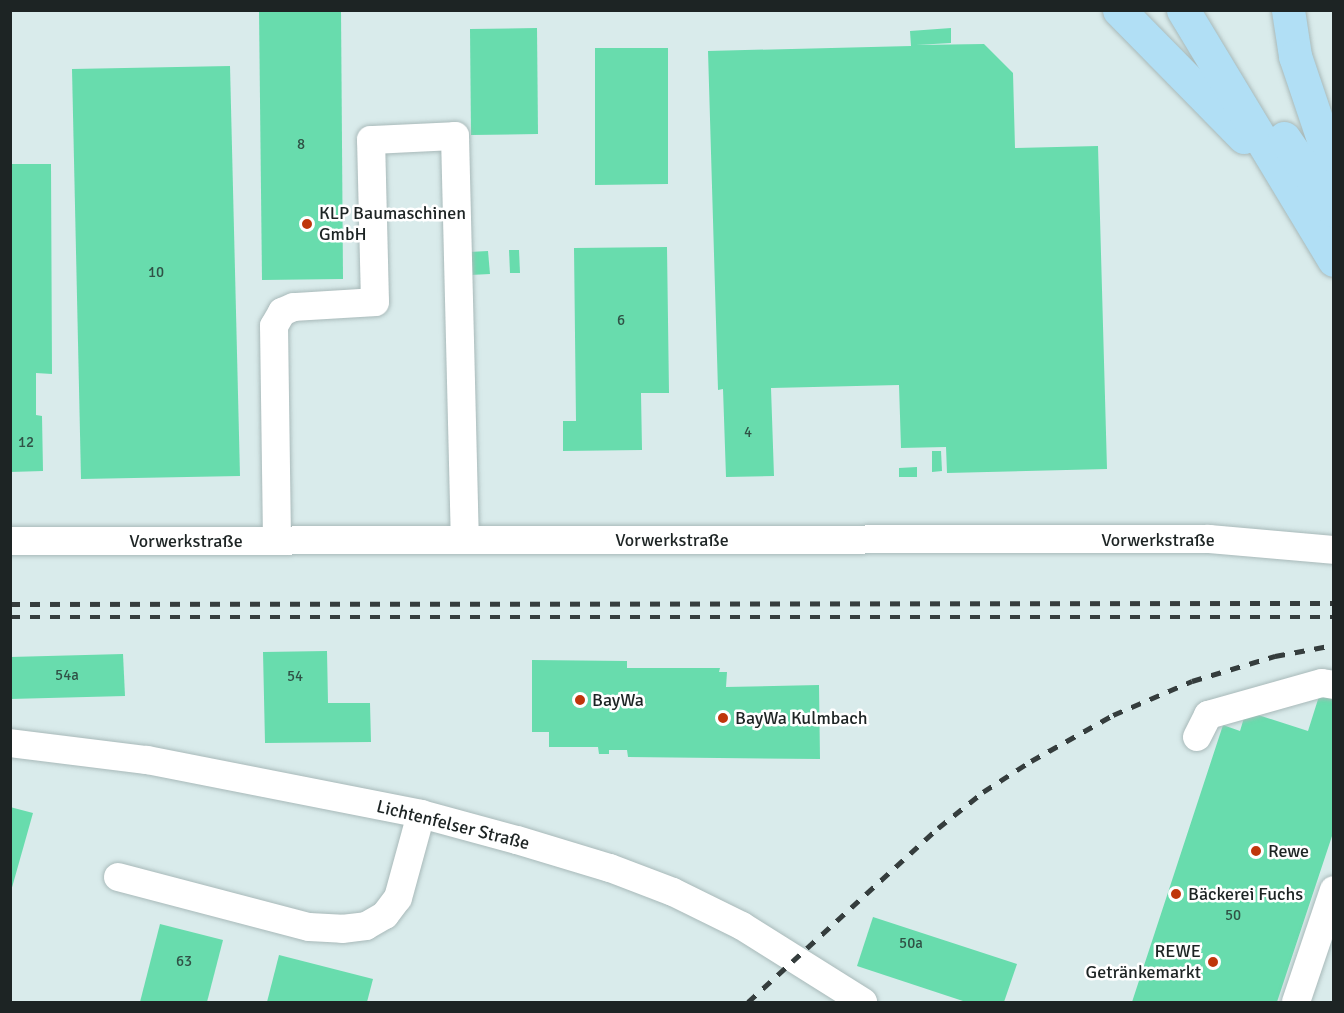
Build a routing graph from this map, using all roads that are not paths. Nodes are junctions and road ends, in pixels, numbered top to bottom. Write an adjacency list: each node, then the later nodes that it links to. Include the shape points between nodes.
1 (1119, 10): 6 (highway)
2 (1183, 10): 6 (highway)
3 (1209, 10): 7 (highway, via 1294,156)
4 (1288, 10): 5 (highway, via 1295,56)
5 (1334, 172)
6 (1281, 175): 8 (highway)
7 (1334, 211)
8 (1334, 260)
9 (278, 540): 10 (street, Vorwerkstraße); 10 (street, via 274,326 282,312 294,307 375,302 371,140 455,136); 11 (street, Vorwerkstraße)
10 (465, 540): 12 (street, Vorwerkstraße, via 1209,539)
11 (10, 541)
12 (1334, 550)
13 (1334, 686): 14 (street, via 1322,684 1208,715)
14 (1197, 737)
15 (10, 742): 16 (street, Lichtenfelser Straße, via 147,760)
16 (421, 814): 17 (street, via 398,898 385,915 366,926 309,927); 19 (street, Lichtenfelser Straße, via 600,865 673,892 742,926)
17 (118, 878)
18 (1334, 890): 20 (street)
19 (863, 1002)
20 (1296, 1002)

